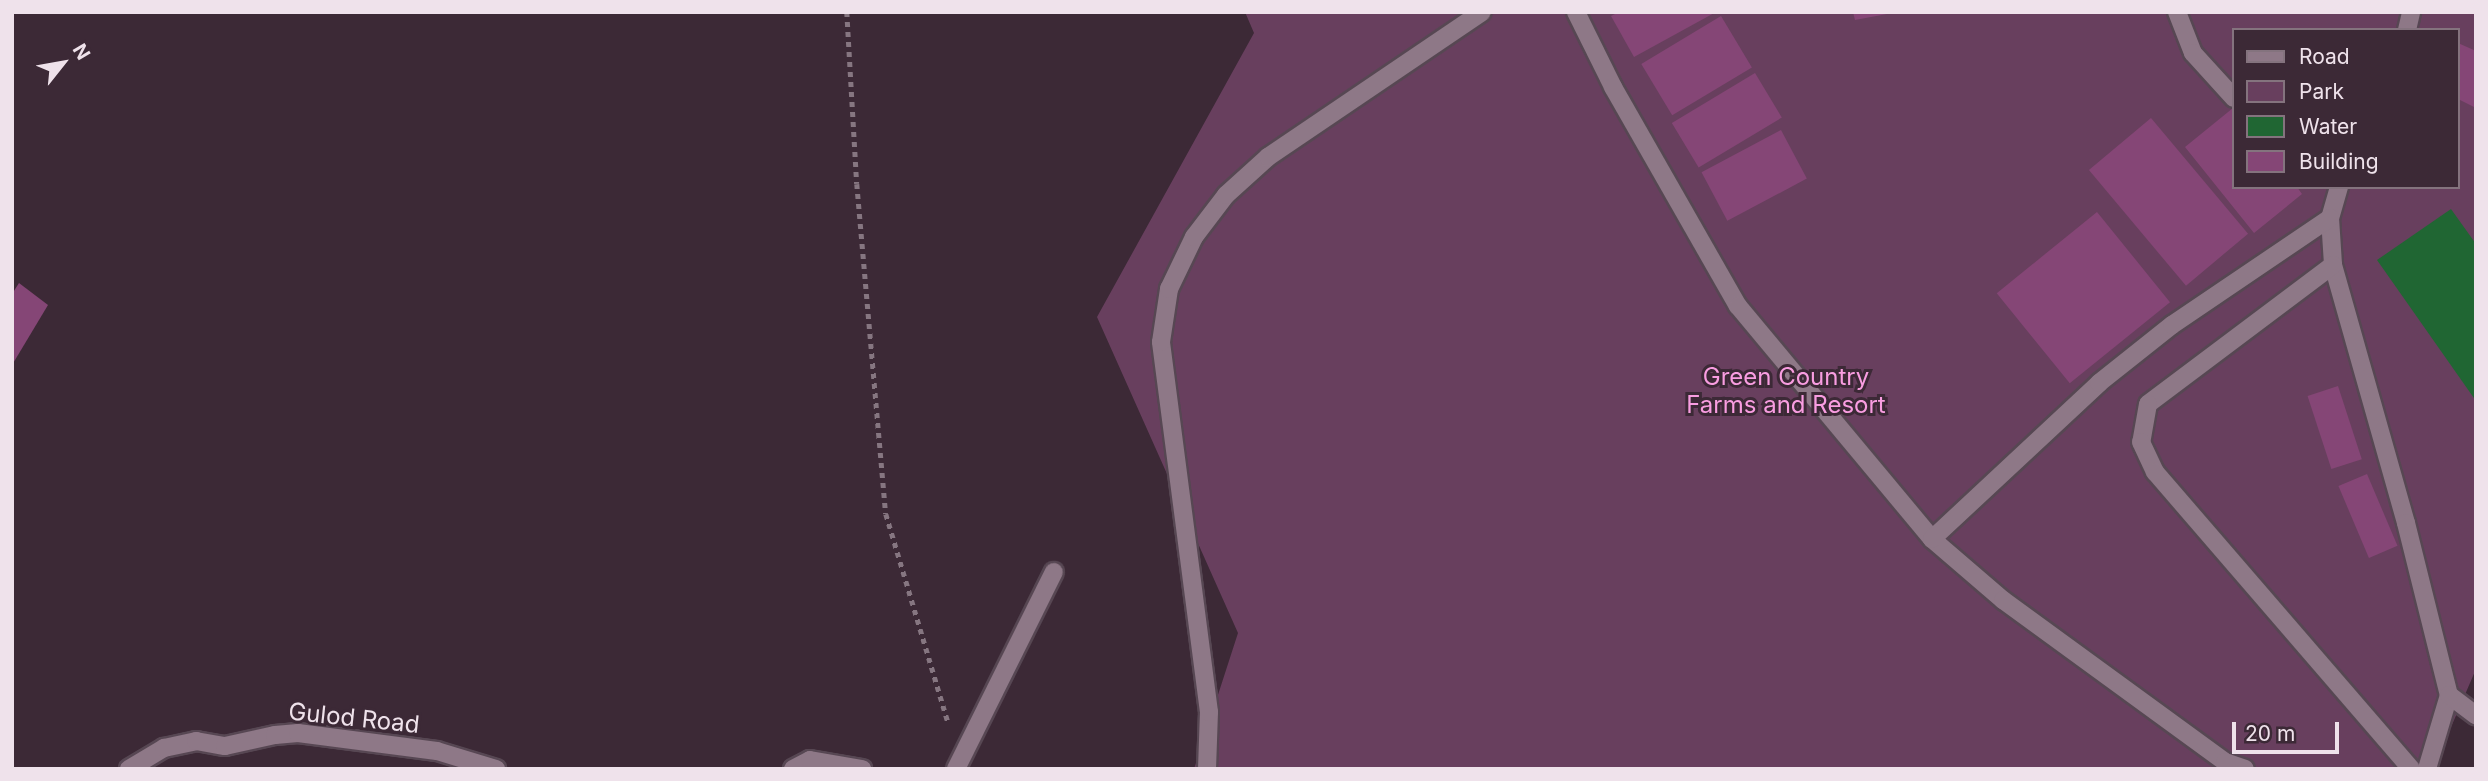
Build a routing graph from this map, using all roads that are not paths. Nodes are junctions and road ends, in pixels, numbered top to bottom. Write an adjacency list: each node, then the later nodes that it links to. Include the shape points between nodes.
1 (1482, 12): 17 (street, via 1268,157 1226,195 1194,237 1169,289 1161,342 1209,712)
2 (1576, 12): 8 (street, via 1613,88 1738,306)
3 (2177, 12): 4 (street, via 2193,53)
4 (2232, 96)
5 (2338, 189): 6 (street)
6 (2330, 218): 7 (street); 8 (street, via 2172,325 2099,383)
7 (2333, 265): 10 (street); 19 (street, via 2148,404 2141,442 2155,472)
8 (1932, 539): 18 (street, via 2003,600 2225,762)
9 (1054, 572): 12 (street)
10 (2449, 695): 11 (street); 20 (street)
11 (2476, 715)
12 (958, 765)
13 (129, 769): 14 (street, Gulod Road, via 164,748 196,741 225,746 298,733 437,751)
14 (496, 769)
15 (793, 769): 16 (street, via 810,760)
16 (862, 769)
17 (1207, 769)
18 (2245, 769)
19 (2411, 769)
20 (2427, 769)

